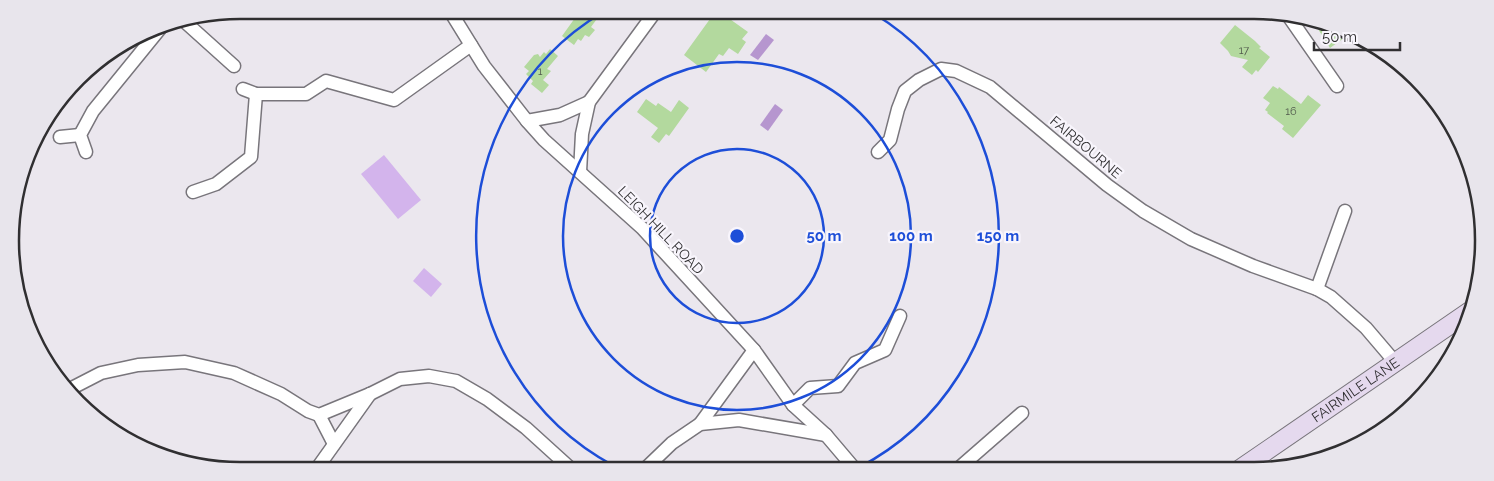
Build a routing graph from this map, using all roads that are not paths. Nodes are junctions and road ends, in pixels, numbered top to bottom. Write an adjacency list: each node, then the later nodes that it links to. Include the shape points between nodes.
1 (455, 19): 6 (street, LEIGH HILL ROAD)
2 (650, 19): 11 (street)
3 (1293, 22): 8 (street)
4 (188, 25): 7 (street)
5 (153, 37): 13 (street, via 92,111)
6 (471, 45): 10 (street, via 394,100 326,81 306,94); 12 (street, LEIGH HILL ROAD, via 498,86)
7 (234, 66)
8 (1337, 86)
9 (243, 89): 10 (street)
10 (256, 94): 18 (street, via 251,157 216,184)
11 (589, 102): 12 (street, via 560,115); 17 (street, via 582,134)
12 (527, 121): 17 (street, LEIGH HILL ROAD)
13 (80, 134): 14 (street); 15 (street)
14 (60, 137)
15 (86, 152)
16 (878, 152): 20 (street, FAIRBOURNE, via 890,140 905,92 919,80 941,69 956,70 990,87 1143,211 1191,238)
17 (580, 172): 23 (street, LEIGH HILL ROAD, via 642,228)
18 (193, 192)
19 (1345, 211): 20 (street)
20 (1317, 289): 24 (street, FAIRBOURNE, via 1366,328)
21 (900, 316): 27 (street, via 885,350 855,362 838,386 810,388)
22 (1461, 317): 24 (street, FAIRMILE LANE)
23 (754, 350): 27 (street, LEIGH HILL ROAD); 30 (street)
24 (1395, 362): 38 (street, FAIRMILE LANE)
25 (74, 387): 29 (street, via 101,373 138,365 186,362 234,373)
26 (370, 394): 29 (street); 32 (street); 34 (street, via 400,379 429,376 456,381 526,428)
27 (793, 405): 31 (street, LEIGH HILL ROAD)
28 (1022, 413): 37 (street)
29 (319, 415): 32 (street)
30 (700, 424): 31 (street, via 738,420); 35 (street)
31 (826, 435): 36 (street, LEIGH HILL ROAD)
32 (334, 444): 33 (street)
33 (321, 462)
34 (563, 462)
35 (649, 462)
36 (849, 462)
37 (965, 462)
38 (1250, 462)

